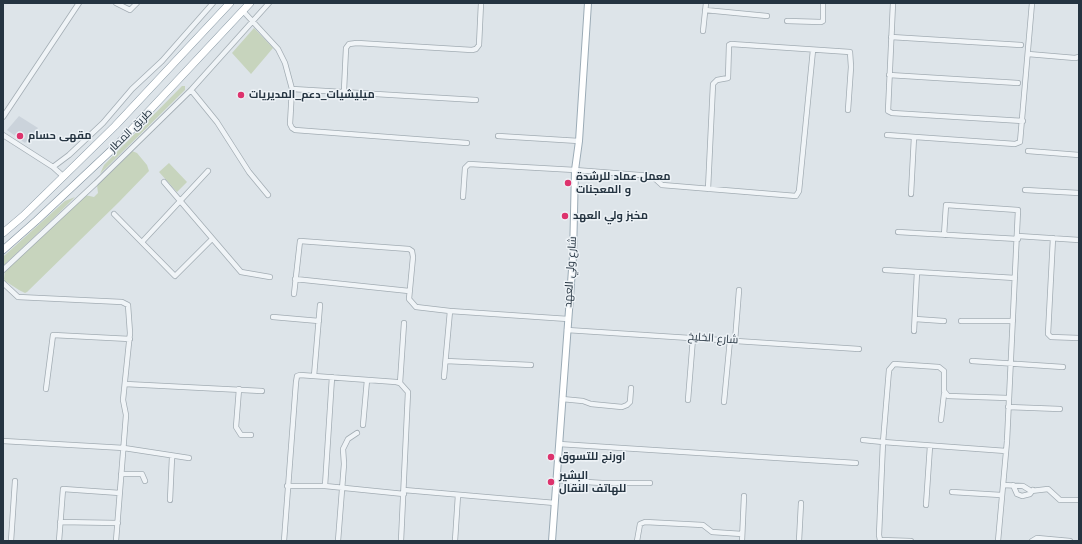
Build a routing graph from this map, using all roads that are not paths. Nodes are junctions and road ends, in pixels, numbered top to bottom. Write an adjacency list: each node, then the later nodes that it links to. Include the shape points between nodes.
1 (79, 3): 32 (street)
2 (117, 3): 3 (street, via 130,10)
3 (136, 3)
4 (213, 3): 42 (street, via 162,61 132,89 104,123)
5 (230, 3): 45 (highway, طريق المطار)
6 (250, 3): 15 (highway, طريق المطار)
7 (269, 3): 17 (street)
8 (481, 3): 29 (street, via 479,45 476,49 349,44 346,48)
9 (588, 3): 38 (main road, شارع ولي العهد)
10 (706, 3): 14 (street)
11 (824, 3): 18 (street, via 821,22)
12 (893, 3): 20 (street)
13 (1032, 3): 23 (street)
14 (705, 10): 16 (street); 19 (street)
15 (243, 11): 17 (street); 63 (highway, طريق المطار, via 119,143)
16 (767, 16)
17 (252, 21): 27 (street, via 282,56); 28 (street)
18 (787, 21)
19 (703, 31)
20 (891, 37): 21 (street); 25 (street)
21 (1021, 45)
22 (813, 50): 31 (street, via 851,53); 47 (street, via 798,194 796,196); 47 (street, via 729,45 728,78 717,80 713,84)
23 (1028, 54): 24 (street); 33 (street)
24 (1079, 57)
25 (889, 75): 26 (street); 33 (street, via 887,108 891,113)
26 (1018, 83)
27 (292, 89): 29 (street); 39 (street, via 290,124 295,130)
28 (191, 90): 51 (street, via 217,122 249,172); 64 (street)
29 (344, 90): 30 (street)
30 (476, 100)
31 (848, 110)
32 (3, 117)
33 (1023, 121): 37 (street, via 1021,140 1016,144)
34 (3, 135): 42 (street)
35 (498, 136): 38 (street)
36 (887, 136): 37 (street)
37 (914, 137): 50 (street)
38 (579, 141): 43 (main road, شارع ولي العهد)
39 (467, 143)
40 (1028, 151): 41 (street)
41 (1079, 155)
42 (52, 167): 45 (street)
43 (575, 170): 47 (street, via 652,176 662,185); 52 (street, via 469,164 465,168); 77 (main road, شارع ولي العهد, via 573,256)
44 (208, 171): 53 (street)
45 (64, 177): 56 (highway, طريق المطار)
46 (164, 182): 53 (street)
47 (708, 189)
48 (1025, 190): 49 (street)
49 (1079, 193)
50 (911, 194)
51 (268, 195)
52 (463, 197)
53 (180, 202): 60 (street); 62 (street)
54 (114, 214): 62 (street)
55 (898, 232): 57 (street)
56 (3, 233)
57 (944, 235): 58 (street); 58 (street, via 946,205 1017,209)
58 (1018, 237): 59 (street); 68 (street)
59 (1053, 238): 61 (street); 87 (street, via 1048,334 1051,337)
60 (212, 239): 62 (street, via 175,276); 67 (street, via 242,273)
61 (1079, 240)
62 (142, 242)
63 (3, 250)
64 (3, 270)
65 (885, 270): 66 (street)
66 (917, 272): 68 (street); 78 (street)
67 (270, 277)
68 (1015, 278): 82 (street)
69 (295, 279): 72 (street); 72 (street, via 300,240 410,249 413,257); 73 (street)
70 (3, 283): 88 (street, via 18,297 125,303 129,308)
71 (739, 290): 89 (street)
72 (409, 291): 75 (street, via 409,299 416,307)
73 (294, 294)
74 (320, 304): 80 (street)
75 (450, 311): 77 (street); 91 (street)
76 (273, 317): 80 (street)
77 (568, 319): 84 (main road, شارع ولي العهد)
78 (915, 319): 81 (street); 85 (street)
79 (961, 320): 82 (street)
80 (319, 321): 96 (street)
81 (944, 321)
82 (1013, 321): 93 (street)
83 (404, 323): 100 (street)
84 (567, 330): 86 (street, شارع الخليخ); 108 (main road, شارع ولي العهد)
85 (914, 330)
86 (693, 338): 89 (street, شارع الخليخ); 109 (street)
87 (1079, 338)
88 (130, 339): 101 (street); 103 (street, via 52,335)
89 (732, 340): 90 (street, شارع الخليخ); 110 (street)
90 (859, 349)
91 (446, 361): 94 (street); 98 (street)
92 (972, 361): 93 (street)
93 (1011, 362): 95 (street); 107 (street)
94 (531, 365)
95 (1063, 367)
96 (314, 376): 97 (street); 134 (street, via 297,376)
97 (332, 377): 99 (street); 135 (street)
98 (444, 377)
99 (367, 380): 100 (street); 114 (street)
100 (400, 383): 138 (street, via 408,392 409,402)
101 (125, 384): 104 (street); 122 (street)
102 (631, 388): 108 (street, via 630,402 622,407)
103 (46, 389)
104 (239, 389): 105 (street); 116 (street, via 236,427 241,435)
105 (262, 391)
106 (944, 394): 107 (street); 113 (street); 119 (street, via 944,371 940,367 892,365 889,370)
107 (1008, 398): 111 (street)
108 (562, 399): 120 (main road, شارع ولي العهد)
109 (688, 400)
110 (724, 402)
111 (1008, 407): 112 (street); 123 (street)
112 (1060, 409)
113 (941, 420)
114 (363, 424)
115 (357, 432): 136 (street, via 342,449)
116 (251, 435)
117 (863, 440): 119 (street)
118 (3, 442): 122 (street)
119 (883, 442): 121 (street); 152 (street, via 878,535)
120 (559, 444): 126 (street); 128 (main road, شارع ولي العهد)
121 (930, 446): 123 (street); 148 (street)
122 (124, 448): 124 (street); 127 (street)
123 (1006, 451): 132 (street)
124 (172, 457): 125 (street); 144 (street)
125 (189, 458)
126 (856, 464)
127 (121, 474): 130 (street, via 142,474); 140 (street)
128 (556, 480): 131 (street, via 602,484); 146 (main road, شارع ولي العهد)
129 (15, 481): 153 (street)
130 (145, 481)
131 (650, 483)
132 (1003, 485): 133 (street); 142 (street)
133 (1013, 485): 137 (street); 137 (street, via 1017,494 1022,496 1030,494)
134 (287, 486): 135 (street); 156 (street)
135 (325, 486): 136 (street)
136 (342, 488): 138 (street); 157 (street)
137 (1033, 490): 145 (street, via 1048,489 1055,497 1063,500)
138 (404, 492): 141 (street); 158 (street)
139 (952, 492): 142 (street)
140 (120, 493): 149 (street, via 63,489); 150 (street)
141 (458, 495): 146 (street); 159 (street)
142 (1001, 495): 165 (street)
143 (744, 496): 151 (street)
144 (170, 500)
145 (1079, 500)
146 (555, 503): 160 (main road, شارع ولي العهد)
147 (801, 503): 163 (street)
148 (926, 505)
149 (60, 522): 150 (street); 154 (street)
150 (118, 524): 155 (street)
151 (742, 534): 161 (street, via 712,532 703,525 645,522 639,526); 162 (street)
152 (880, 540): 164 (street)
153 (11, 541)
154 (59, 541)
155 (116, 541)
156 (284, 541)
157 (338, 541)
158 (401, 541)
159 (455, 541)
160 (552, 541)
161 (637, 541)
162 (742, 541)
163 (799, 541)
164 (911, 541)
165 (998, 541)
166 (1032, 541): 167 (street, via 1037,538)
167 (1070, 541)

